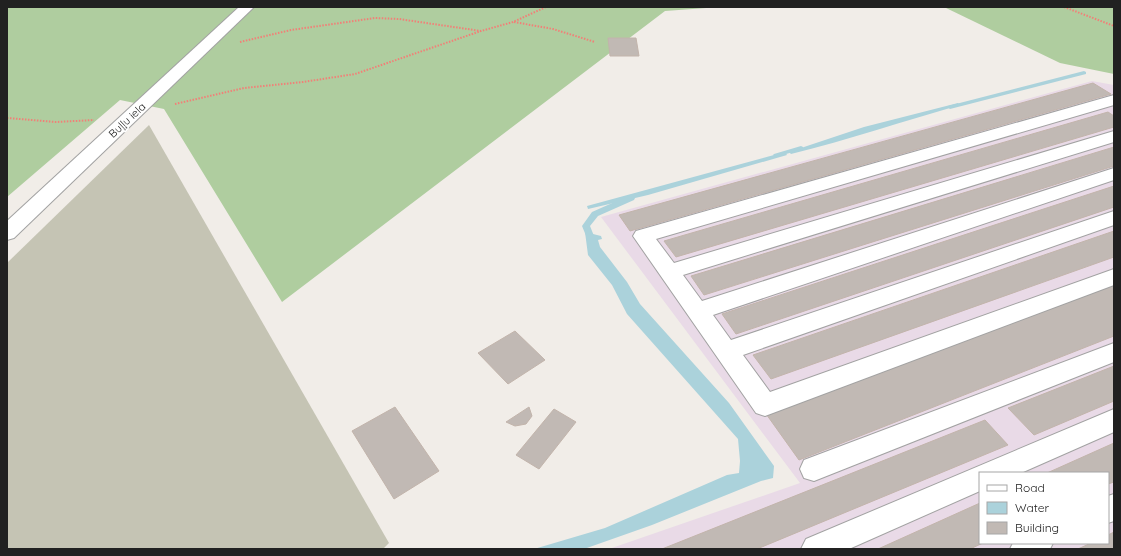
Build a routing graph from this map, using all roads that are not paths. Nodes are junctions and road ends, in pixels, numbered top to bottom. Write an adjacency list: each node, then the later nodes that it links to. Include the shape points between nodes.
1 (247, 7): 6 (street, Buļļu iela)
2 (1114, 100): 7 (street, via 643,236)
3 (1114, 136): 7 (street)
4 (1114, 174): 9 (street)
5 (1114, 218): 10 (street)
6 (7, 233)
7 (669, 272): 9 (street)
8 (1114, 277): 10 (street, via 765,405)
9 (698, 311): 10 (street)
10 (727, 351)
11 (1114, 352): 13 (street)
12 (1114, 420): 14 (street)
13 (814, 469)
14 (994, 472)
15 (979, 478): 17 (street)
16 (1036, 544): 18 (street)
17 (816, 549)
18 (1025, 549)

